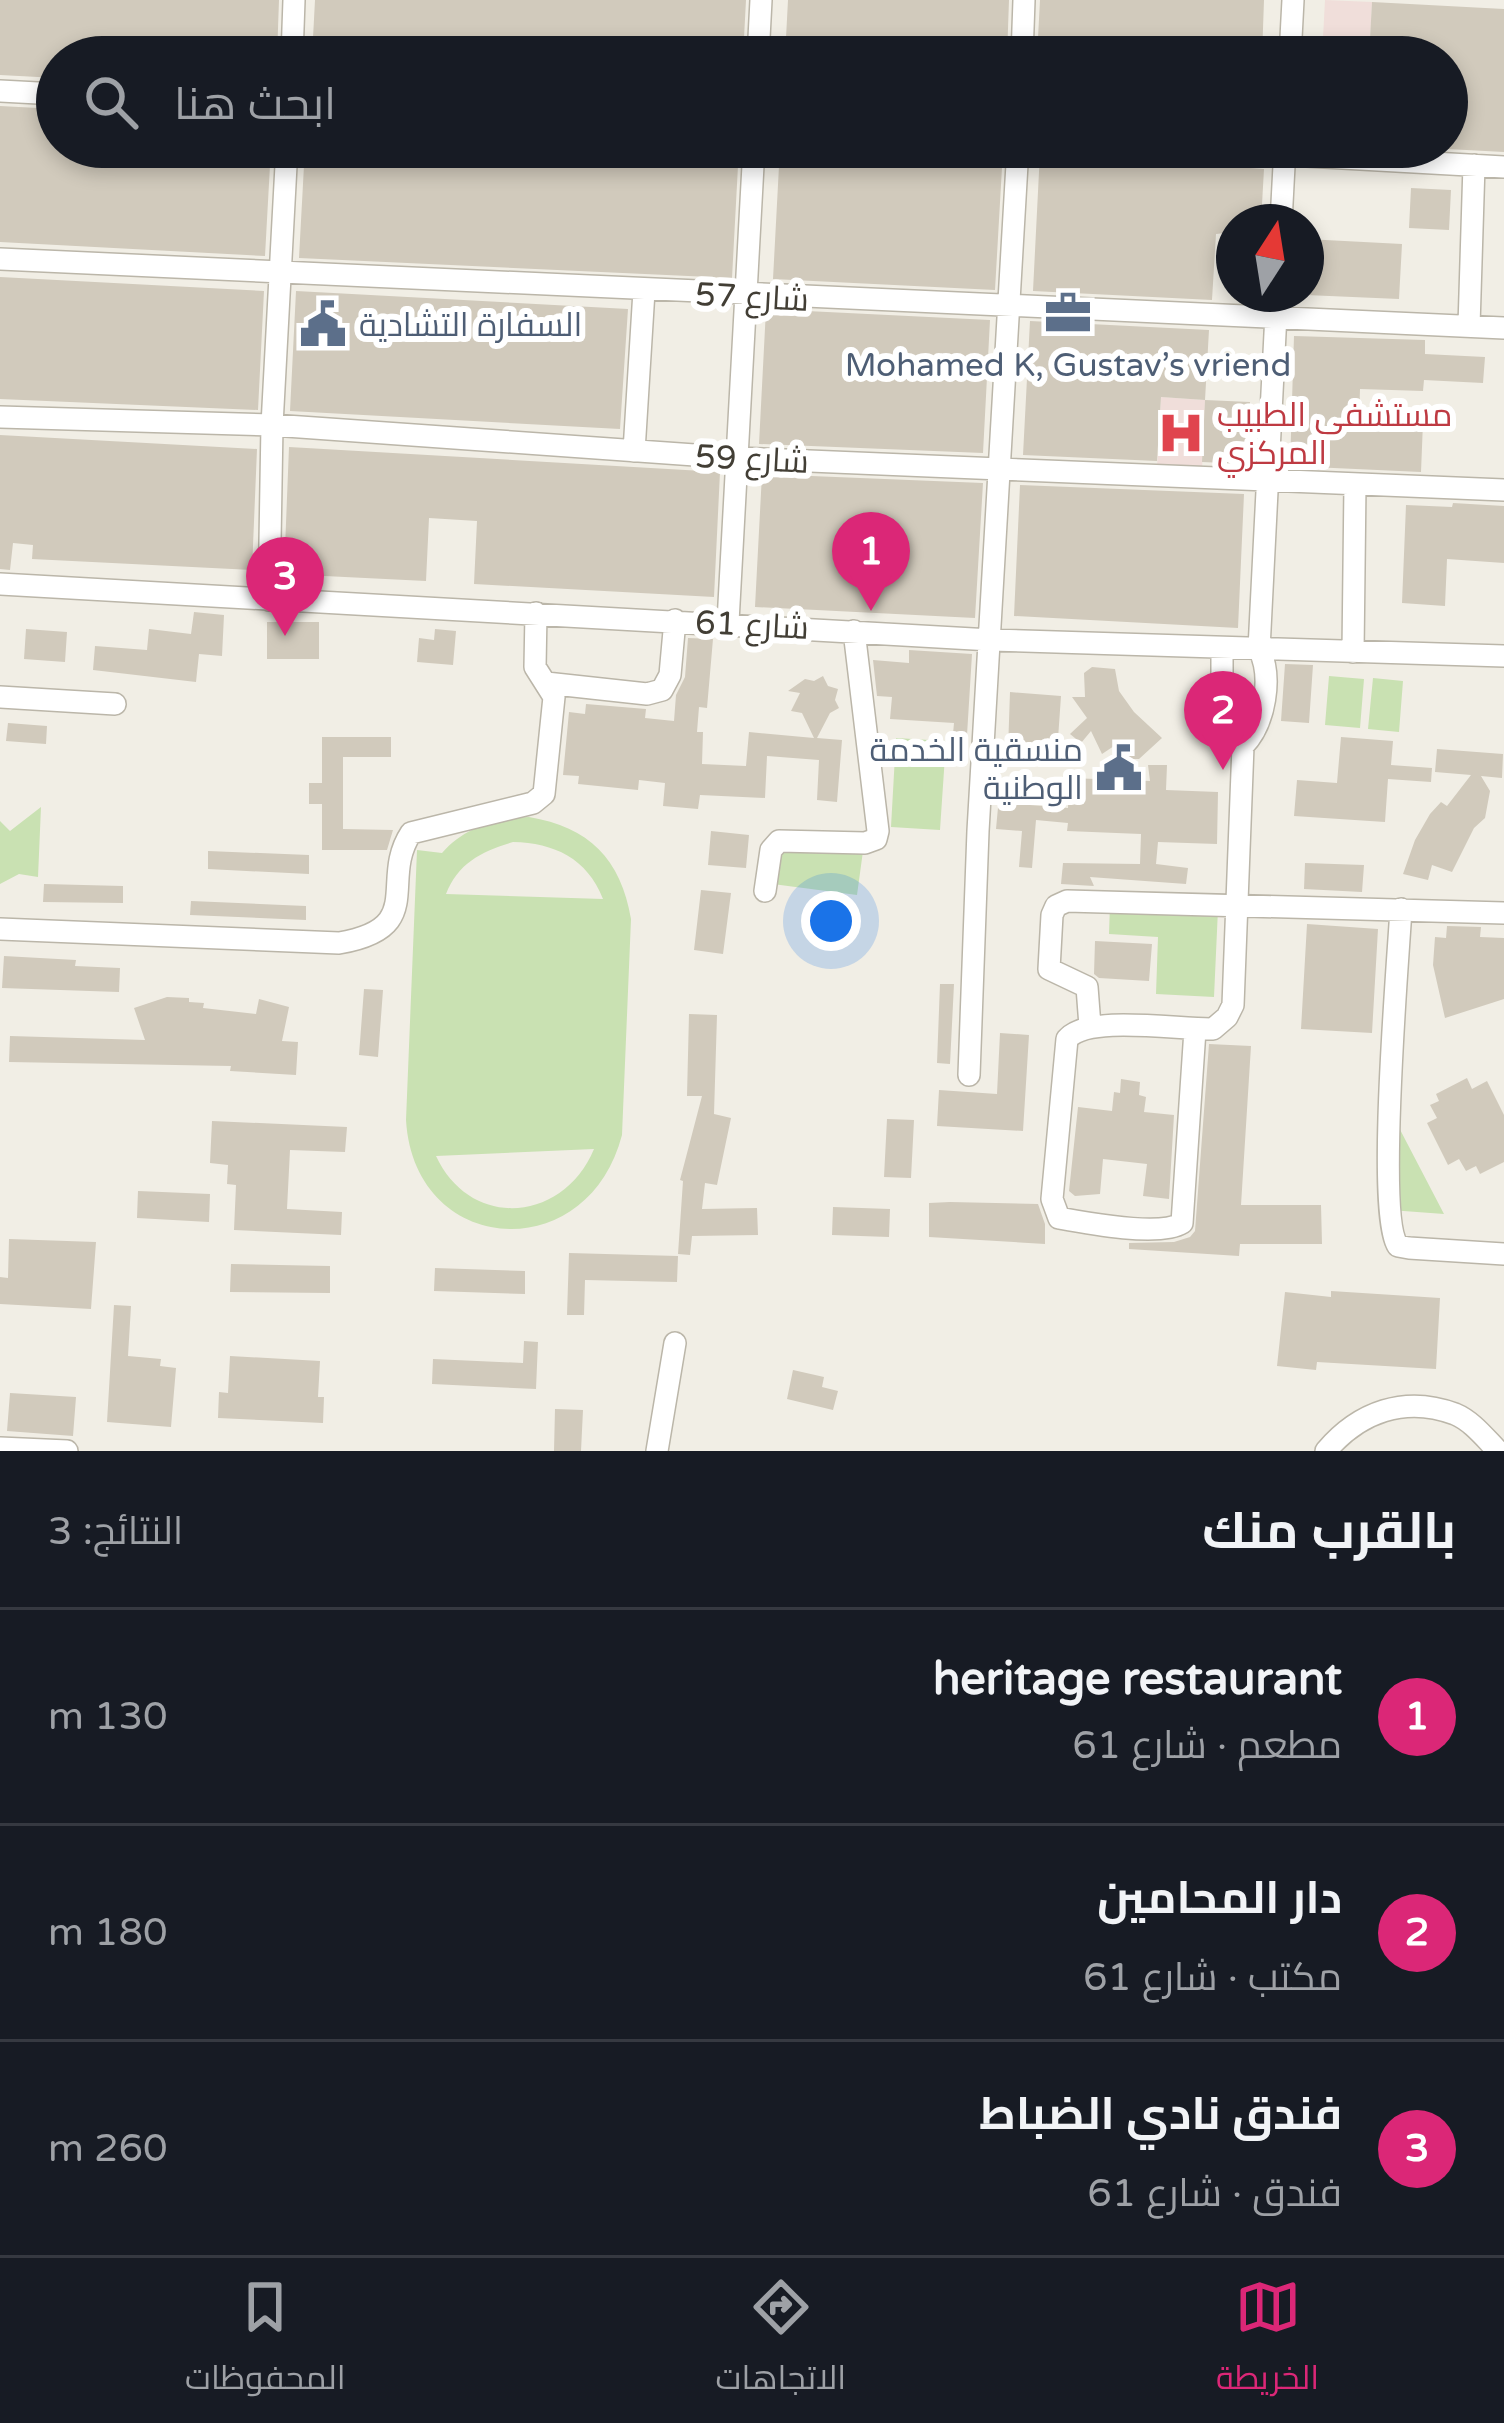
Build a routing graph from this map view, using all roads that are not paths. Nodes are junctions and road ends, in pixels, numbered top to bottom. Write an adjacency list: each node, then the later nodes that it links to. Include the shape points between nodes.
1 (294, 0): 5 (street)
2 (760, 0): 6 (street)
3 (1024, 0): 7 (street)
4 (1293, 0): 8 (street)
5 (293, 36)
6 (759, 36)
7 (1023, 36)
8 (1291, 36)
9 (0, 92): 10 (street)
10 (36, 93)
11 (1468, 165): 12 (street)
12 (1474, 165): 13 (street); 27 (street)
13 (1504, 167)
14 (286, 168): 20 (street)
15 (753, 168): 22 (street)
16 (1017, 168): 24 (street)
17 (1284, 168): 18 (street)
18 (1282, 204)
19 (0, 259): 20 (street, شارع 57)
20 (281, 273): 21 (street, شارع 57); 30 (street)
21 (644, 291): 22 (street, شارع 57); 31 (street)
22 (745, 296): 24 (street, شارع 57); 32 (street)
23 (1216, 306): 24 (street, شارع 57)
24 (1010, 308): 33 (street)
25 (1324, 310): 27 (street, شارع 57)
26 (1277, 312): 34 (street)
27 (1469, 326): 28 (street, شارع 57)
28 (1504, 328)
29 (0, 417): 30 (street, شارع 59)
30 (272, 424): 31 (street, شارع 59); 38 (street)
31 (634, 451): 32 (street, شارع 59)
32 (737, 458): 33 (street, شارع 59); 41 (street)
33 (1001, 469): 34 (street, شارع 59); 43 (street)
34 (1267, 480): 35 (street, شارع 59); 44 (street)
35 (1355, 484): 36 (street, شارع 59); 46 (street)
36 (1504, 490)
37 (0, 584): 38 (street, شارع 61)
38 (268, 600): 39 (street, شارع 61)
39 (536, 613): 40 (street, شارع 61); 48 (street, via 535,667)
40 (675, 620): 41 (street, شارع 61); 48 (street, via 662,690)
41 (728, 622): 42 (street, شارع 61)
42 (854, 631): 43 (street, شارع 61); 52 (street, via 876,839 778,841)
43 (991, 640): 45 (street, شارع 61); 59 (street)
44 (1259, 649): 45 (street, شارع 61); 46 (street, شارع 61); 51 (street, via 1266,661 1262,710)
45 (1222, 650): 51 (street, via 1222,732)
46 (1353, 652): 47 (street, شارع 61)
47 (1504, 656)
48 (546, 682): 56 (street, via 554,697 541,799 411,833 396,912 357,940)
49 (0, 697): 50 (street)
50 (115, 704)
51 (1243, 746): 53 (street)
52 (765, 891)
53 (1238, 907): 54 (street); 57 (street, via 1056,906 1049,968 1087,987); 58 (street, via 1233,1005 1213,1029)
54 (1401, 909): 55 (street); 60 (street, via 1391,1237 1409,1248)
55 (1504, 913)
56 (0, 929)
57 (1090, 1026): 58 (street); 58 (street, via 1067,1039 1052,1198 1059,1218 1119,1227 1182,1223)
58 (1195, 1030)
59 (969, 1075)
60 (1504, 1254)
61 (675, 1343): 64 (street)
62 (0, 1448): 63 (street)
63 (67, 1451)
64 (657, 1451)
65 (1326, 1451): 66 (street, via 1386,1407 1455,1414)
66 (1498, 1451)

